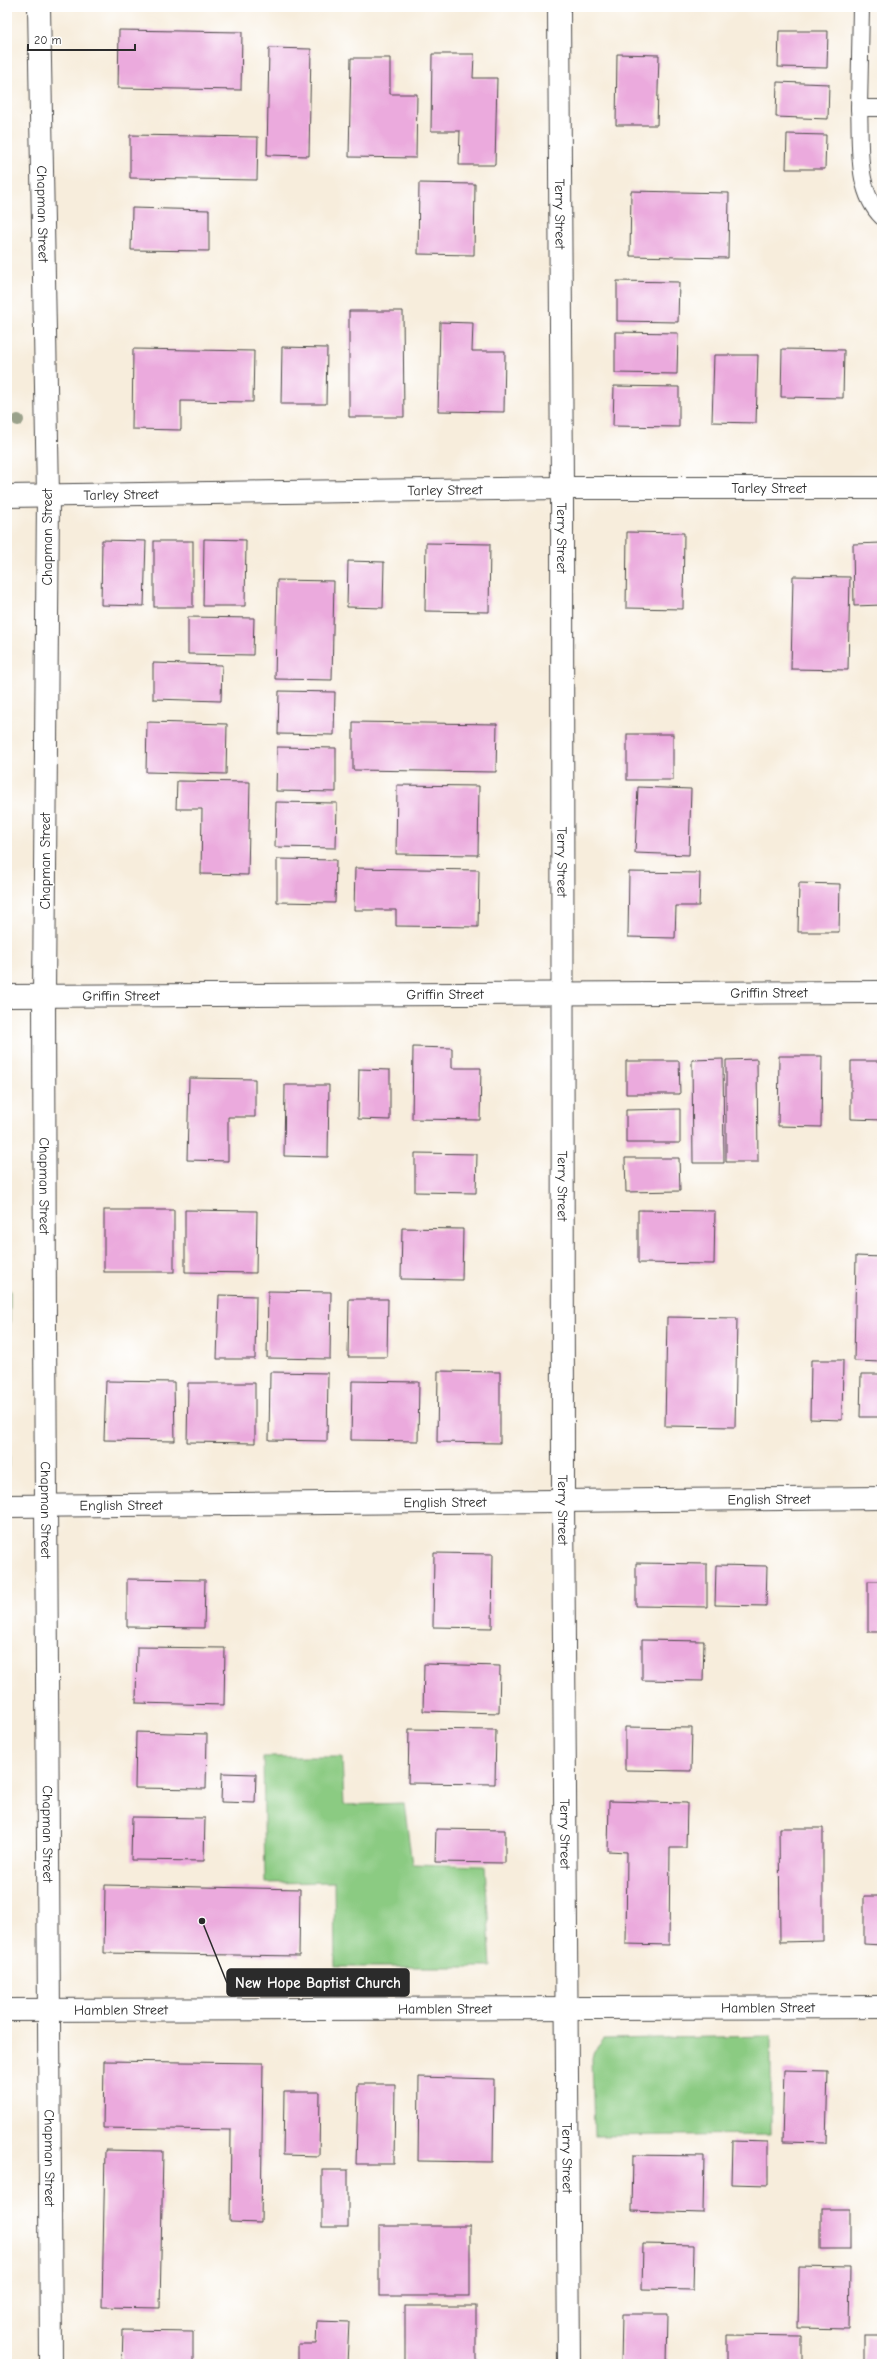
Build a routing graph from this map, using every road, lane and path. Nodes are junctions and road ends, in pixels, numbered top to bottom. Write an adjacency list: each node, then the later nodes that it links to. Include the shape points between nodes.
1 (39, 7): 9 (street, Chapman Street)
2 (559, 7): 7 (street, Terry Street)
3 (861, 7): 4 (lane)
4 (859, 108): 5 (lane); 6 (lane, via 862,173 868,199)
5 (882, 108)
6 (882, 217)
7 (562, 488): 8 (street, Tarley Street); 9 (street, Tarley Street); 12 (street, Terry Street)
8 (882, 488)
9 (48, 495): 10 (street, Tarley Street); 14 (street, Chapman Street)
10 (7, 496)
11 (882, 992): 12 (street, Griffin Street)
12 (562, 994): 14 (street, Griffin Street); 16 (street, Terry Street)
13 (7, 996): 14 (street, Griffin Street)
14 (44, 996): 18 (street, Chapman Street)
15 (882, 1498): 16 (street, English Street)
16 (563, 1502): 18 (street, English Street); 21 (street, Terry Street)
17 (7, 1506): 18 (street, English Street)
18 (45, 1506): 20 (street, Chapman Street)
19 (882, 2007): 21 (street, Hamblen Street)
20 (49, 2009): 21 (street, Hamblen Street); 22 (street, Hamblen Street); 23 (street, Chapman Street)
21 (567, 2009): 24 (street, Terry Street)
22 (7, 2010)
23 (51, 2364)
24 (569, 2364)

